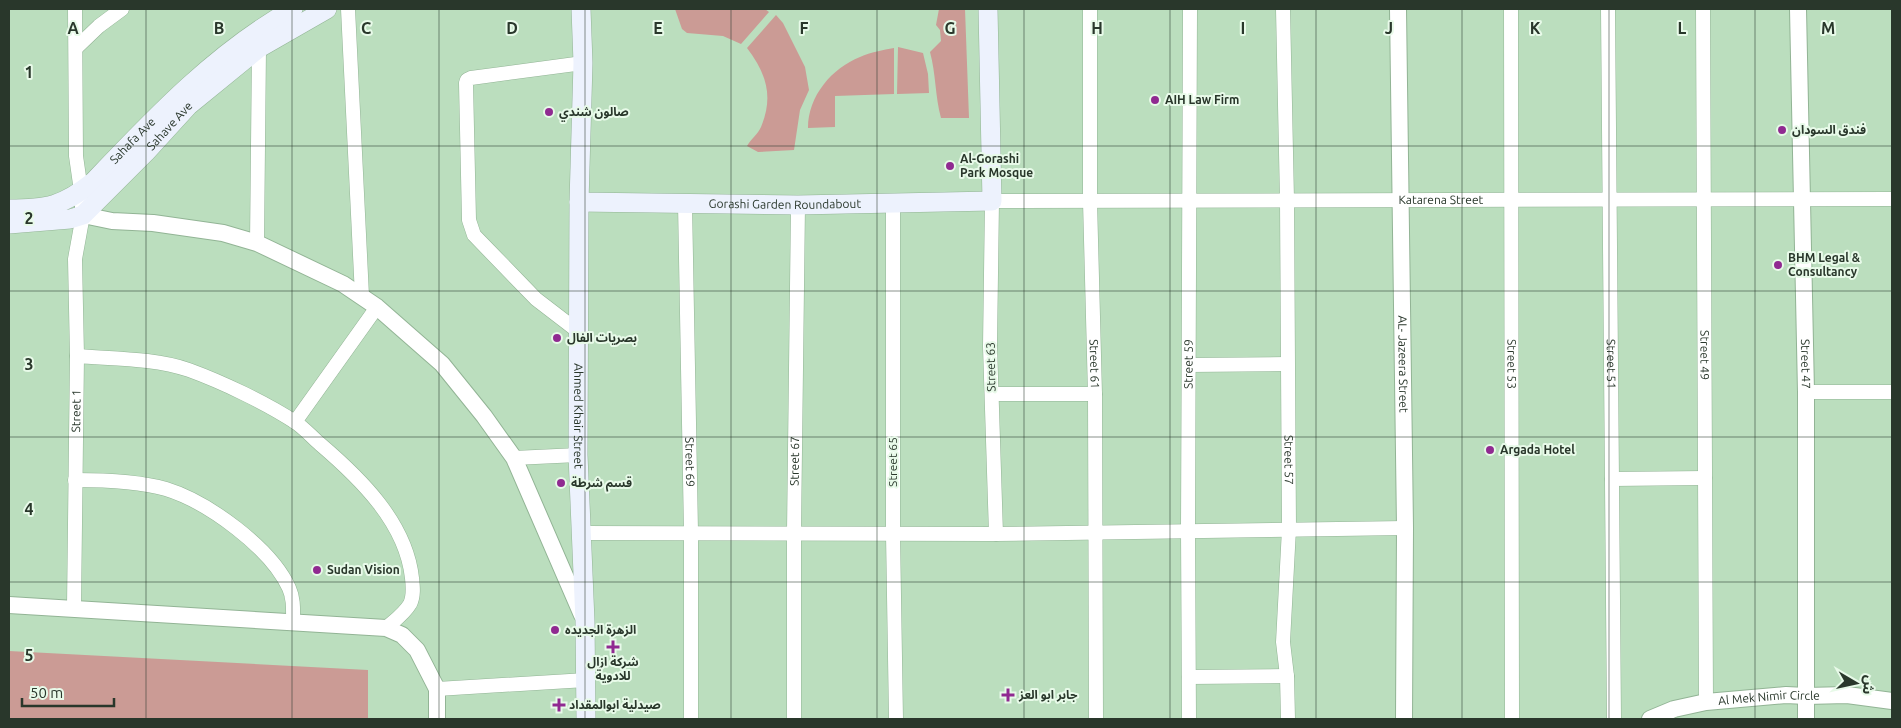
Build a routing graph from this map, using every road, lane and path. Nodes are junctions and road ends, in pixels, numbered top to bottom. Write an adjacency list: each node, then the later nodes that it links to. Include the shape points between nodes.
1 (75, 9): 16 (street)
2 (122, 9): 16 (street)
3 (293, 9): 19 (main road, Sahafa Ave, via 228,53 182,92)
4 (327, 9): 17 (main road, Sahave Ave)
5 (348, 9): 38 (street)
6 (581, 9): 18 (main road)
7 (988, 9): 28 (main road)
8 (1090, 9): 29 (street, Street 61)
9 (1190, 9): 23 (street, Street 59)
10 (1283, 9): 24 (street, Street 57)
11 (1398, 9): 25 (street, AL- Jazeera Street)
12 (1511, 9): 26 (street, Street 53)
13 (1608, 9): 27 (street, Street 51)
14 (1703, 9): 20 (street, Street 49)
15 (1798, 9): 21 (street, Street 47)
16 (76, 48): 19 (street, via 76,156)
17 (259, 48): 35 (main road, Sahave Ave, via 188,106); 37 (street)
18 (583, 63): 30 (main road); 40 (street, via 471,78 466,83 469,220 474,234 536,299)
19 (82, 191): 34 (main road, Sahafa Ave, via 63,203); 35 (street)
20 (1704, 199): 21 (street, Katarena Street); 27 (street, Katarena Street); 51 (street, Street 49)
21 (1803, 199): 22 (street, Katarena Street); 44 (street, Street 47)
22 (1892, 199)
23 (1189, 200): 24 (street, Katarena Street); 29 (street, Katarena Street); 43 (street, Street 59)
24 (1287, 200): 25 (street, Katarena Street); 42 (street, Street 57)
25 (1401, 200): 26 (street, Katarena Street); 54 (street, AL- Jazeera Street)
26 (1512, 200): 27 (street, Katarena Street); 85 (street, Street 53)
27 (1609, 200): 52 (street, Street 51)
28 (992, 201): 29 (street, Katarena Street); 32 (main road, Gorashi Garden Roundabout); 46 (street, Street 63)
29 (1090, 201): 47 (street, Street 61)
30 (579, 202): 31 (main road, Gorashi Garden Roundabout); 40 (main road, Ahmed Khair Street)
31 (685, 203): 33 (main road, Gorashi Garden Roundabout); 57 (street, Street 69)
32 (893, 204): 33 (main road, Gorashi Garden Roundabout); 61 (street, Street 65)
33 (798, 205): 58 (street, Street 67)
34 (9, 209)
35 (83, 214): 36 (main road, via 70,219); 37 (street, via 121,222 223,233); 41 (street, Street 1, via 75,259)
36 (9, 224)
37 (257, 243): 38 (street)
38 (362, 296): 39 (street)
39 (377, 307): 48 (street); 50 (street, via 442,364)
40 (579, 332): 49 (main road, Ahmed Khair Street)
41 (77, 356): 48 (street, via 148,362 189,370 250,397); 53 (street, Street 1)
42 (1287, 364): 43 (street); 55 (street, Street 57)
43 (1188, 365): 56 (street, Street 59)
44 (1806, 392): 45 (street); 72 (street, Street 47)
45 (1892, 392)
46 (992, 394): 47 (street); 62 (street, Street 63)
47 (1095, 394): 59 (street, Street 61)
48 (295, 422): 67 (street, via 346,466 379,503 402,542 411,567 413,591 410,604)
49 (578, 455): 50 (street); 60 (main road, Ahmed Khair Street)
50 (514, 458): 65 (street)
51 (1705, 478): 52 (street); 74 (street, Street 49)
52 (1612, 479): 86 (street, Street 51)
53 (75, 480): 64 (street, Street 1); 66 (street, via 166,489 216,514 254,541 282,576 293,601)
54 (1405, 528): 55 (street); 84 (street, AL- Jazeera Street)
55 (1289, 529): 56 (street); 68 (street, Street 57, via 1283,642)
56 (1188, 530): 59 (street); 69 (street, Street 59)
57 (691, 532): 58 (street); 60 (street); 78 (street, Street 69)
58 (794, 532): 61 (street); 79 (street, Street 67)
59 (1096, 532): 62 (street); 81 (street, Street 61)
60 (582, 533): 65 (main road, Ahmed Khair Street)
61 (893, 534): 62 (street); 80 (street, Street 65)
62 (996, 534)
63 (9, 605): 64 (street)
64 (74, 607): 66 (street)
65 (585, 621): 70 (main road, Ahmed Khair Street)
66 (293, 622): 67 (street)
67 (386, 628): 71 (street, via 402,635 417,650)
68 (1286, 676): 69 (street); 83 (street, Street 57)
69 (1189, 677): 82 (street, Street 59)
70 (586, 680): 71 (street); 77 (main road, Ahmed Khair Street)
71 (437, 689): 76 (street)
72 (1806, 696): 73 (street, Al Mek Nimir Circle, via 1847,695); 74 (street, Al Mek Nimir Circle, via 1786,694); 87 (street, Street 47)
73 (1892, 701)
74 (1706, 702): 75 (street, Al Mek Nimir Circle)
75 (1654, 718)
76 (437, 719)
77 (586, 719)
78 (691, 719)
79 (794, 719)
80 (896, 719)
81 (1096, 719)
82 (1189, 719)
83 (1288, 719)
84 (1404, 719)
85 (1512, 719)
86 (1614, 719)
87 (1806, 719)

